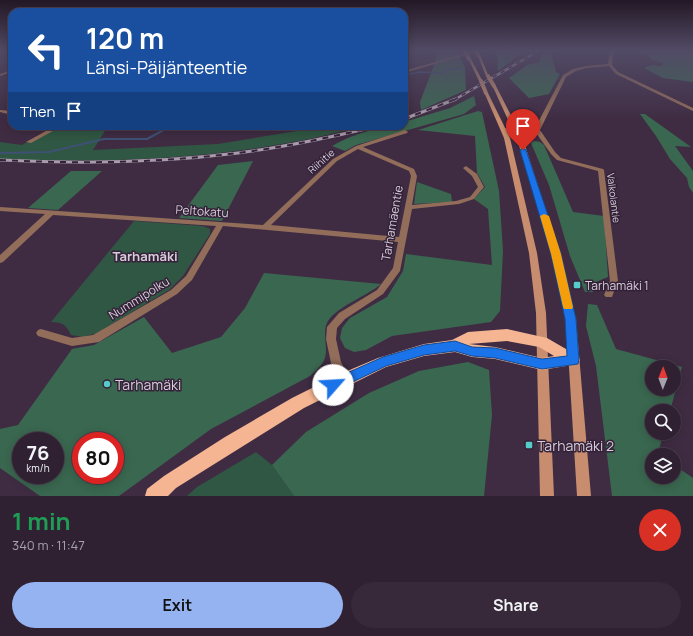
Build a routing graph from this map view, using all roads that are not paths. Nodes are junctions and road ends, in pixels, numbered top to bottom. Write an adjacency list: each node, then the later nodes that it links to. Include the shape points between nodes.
1 (477, 73): 6 (main road, bridge)
2 (487, 73): 8 (main road, bridge)
3 (568, 73): 9 (street)
4 (619, 73): 5 (street)
5 (693, 110)
6 (504, 129): 8 (street); 23 (main road, via 533,253)
7 (52, 130): 11 (street)
8 (516, 130): 9 (street); 25 (main road, via 556,254 571,319)
9 (538, 130): 21 (street, Valkolantie, via 559,160 601,170 614,281)
10 (405, 132): 12 (street, Riihitie)
11 (29, 142)
12 (358, 147): 14 (street, Tarhamäentie, via 412,170 414,176); 18 (street, Riihitie, via 335,160)
13 (466, 168): 14 (street, via 475,175 481,187 472,198 457,204)
14 (408, 207): 19 (street, Tarhamäentie)
15 (0, 209): 16 (street, Peltokatu)
16 (52, 212): 17 (street, Peltokatu); 20 (street)
17 (220, 225): 18 (street, Peltokatu); 22 (street, Nummipolku, via 189,278 174,292 95,339 72,342)
18 (265, 227): 19 (street, Peltokatu)
19 (402, 240): 27 (street, Tarhamäentie, via 397,269 380,292 342,316 332,327 330,339 336,363)
20 (0, 260)
21 (609, 295)
22 (41, 333)
23 (542, 342): 24 (highway, via 507,335 468,338); 25 (highway); 26 (main road)
24 (455, 346): 26 (highway, via 472,352 495,353); 27 (highway, via 424,350 383,362)
25 (573, 360): 26 (highway); 30 (main road)
26 (542, 364): 29 (main road)
27 (345, 379): 28 (highway, via 298,403 231,443 170,482)
28 (154, 496)
29 (547, 496)
30 (584, 496)

